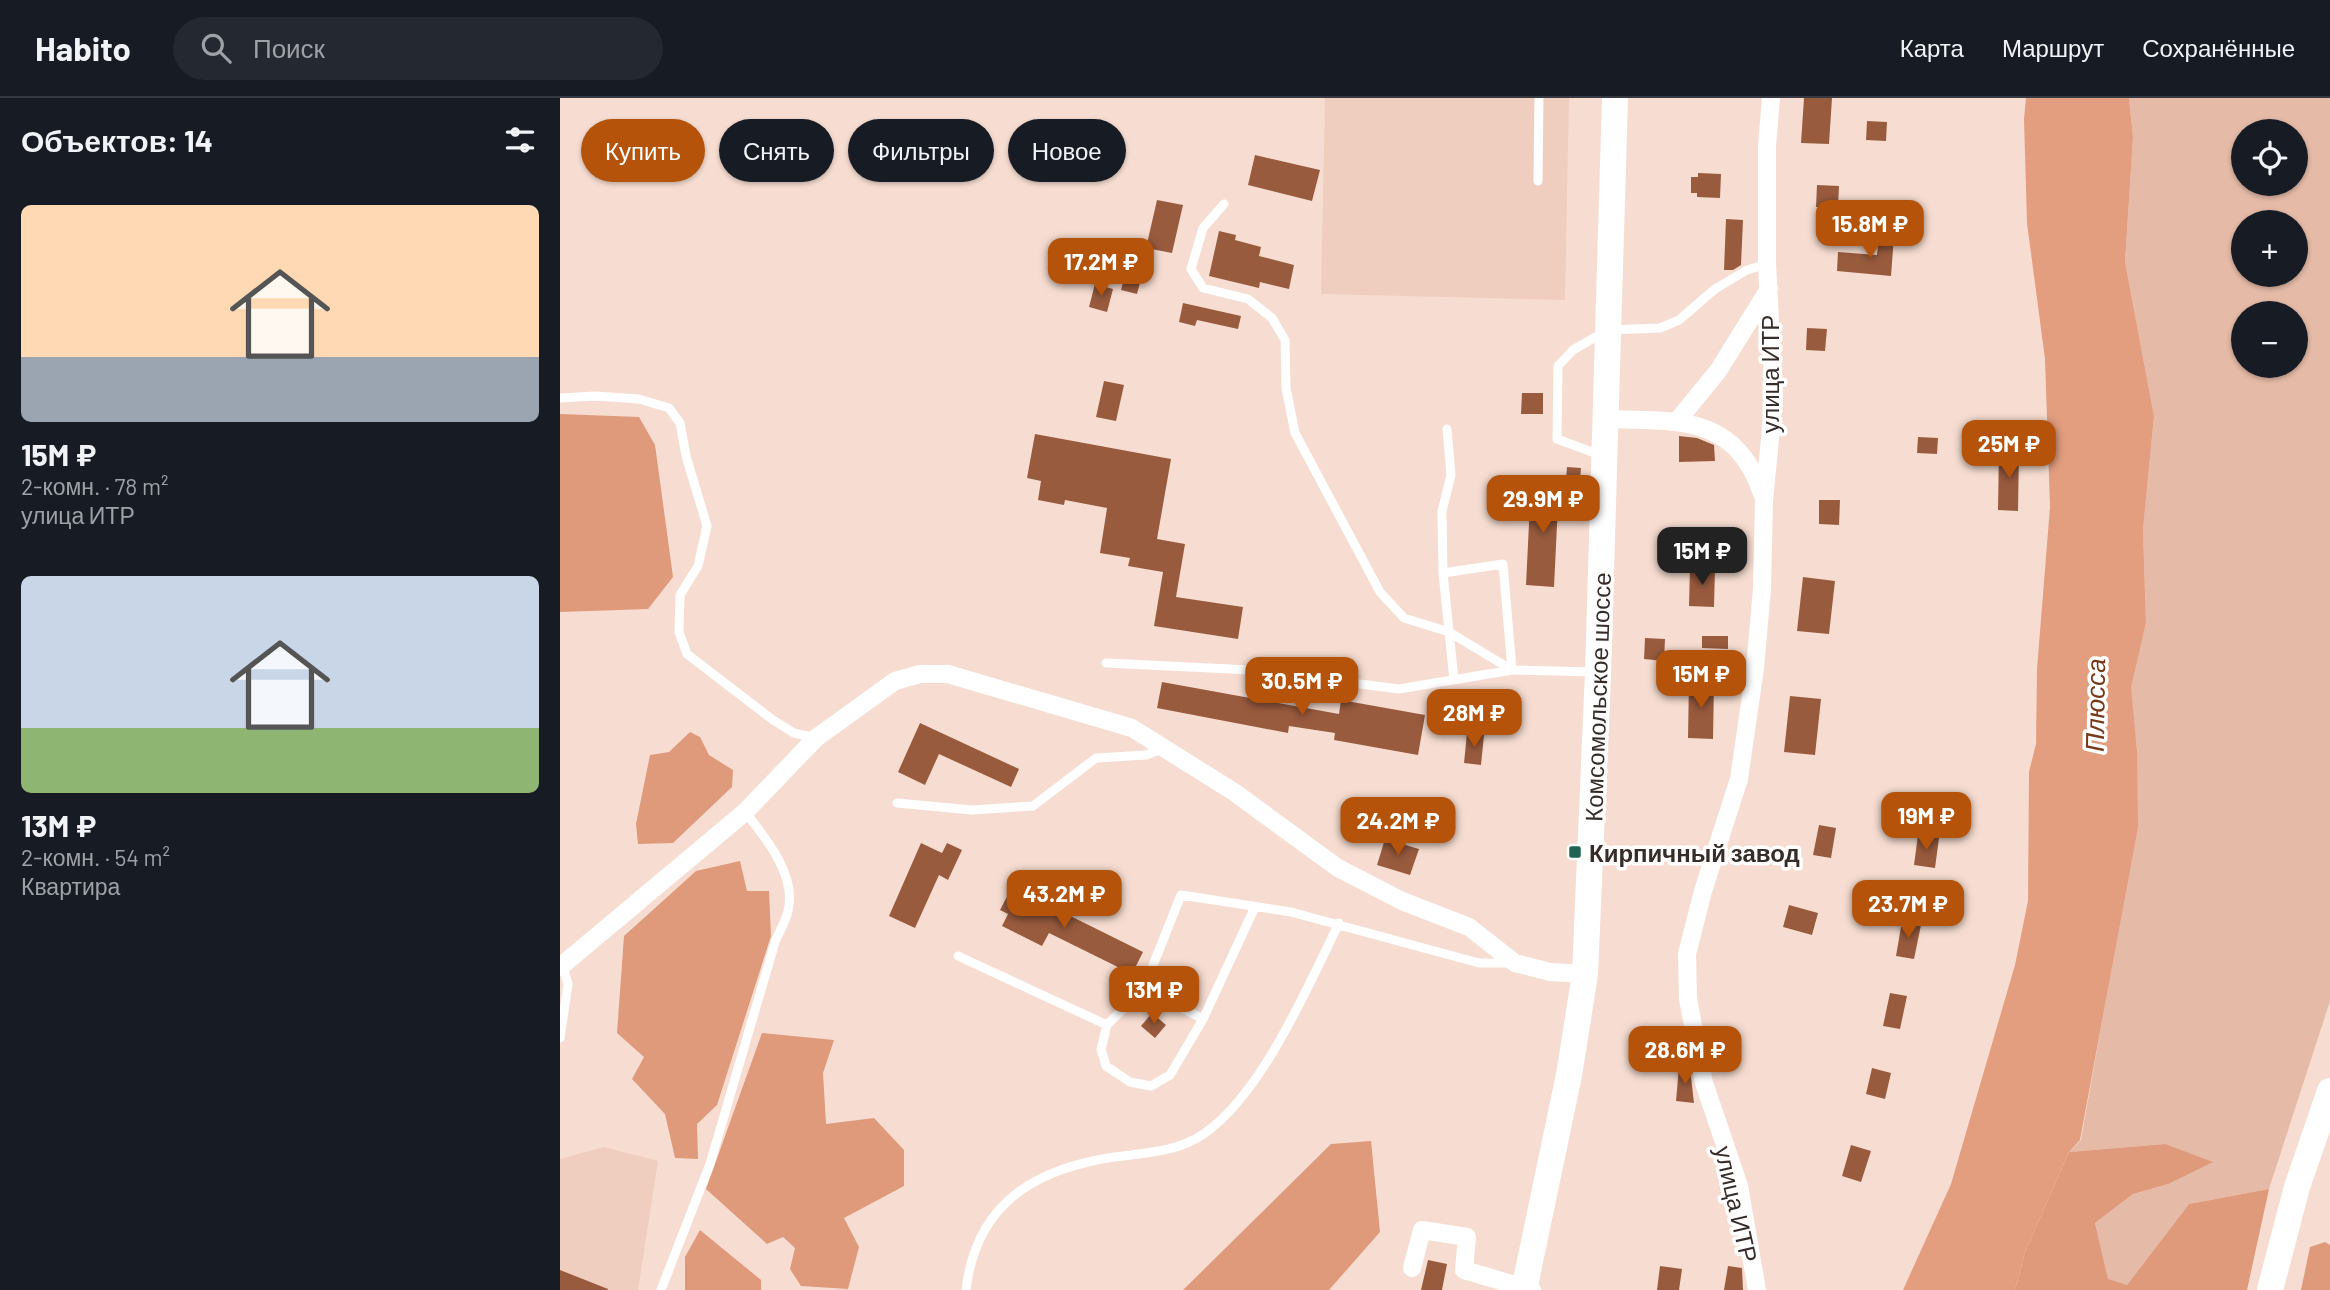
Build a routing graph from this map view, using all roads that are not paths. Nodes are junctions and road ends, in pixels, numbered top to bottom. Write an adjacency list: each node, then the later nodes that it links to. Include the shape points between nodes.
1 (1539, 98): 4 (lane)
2 (1615, 98): 8 (main road, Комсомольское шоссе)
3 (1771, 98): 6 (street, улица ИТР)
4 (1538, 181)
5 (1224, 204): 16 (lane, via 1203,228 1191,270 1203,288 1248,299 1272,318 1284,340 1286,388 1296,433 1380,592 1404,618)
6 (1767, 264): 7 (street, улица ИТР); 8 (lane, via 1715,289 1679,320 1660,328)
7 (1769, 289): 11 (street, улица ИТР, via 1718,370); 14 (street, улица ИТР, via 1774,398)
8 (1608, 330): 10 (main road, Комсомольское шоссе); 13 (lane, via 1573,350 1558,366 1557,439)
9 (560, 398): 21 (lane, via 639,399 669,408 680,423 707,526 698,566 680,595 679,632 687,654 773,720 794,733)
10 (1606, 419): 11 (street); 13 (main road, Комсомольское шоссе)
11 (1675, 421): 14 (street, улица ИТР, via 1719,433 1739,449 1755,472)
12 (1447, 429): 15 (lane, via 1451,475 1442,511)
13 (1605, 457): 19 (main road, Комсомольское шоссе)
14 (1764, 500): 40 (street, улица ИТР, via 1758,642 1739,779 1687,954 1688,999 1703,1083 1739,1186)
15 (1443, 573): 16 (lane); 18 (lane, via 1503,564)
16 (1449, 632): 18 (lane); 20 (lane)
17 (1106, 663): 20 (lane, via 1251,670 1399,689)
18 (1512, 670): 19 (lane); 20 (lane)
19 (1598, 672): 30 (main road, Комсомольское шоссе)
20 (1454, 680)
21 (816, 738): 22 (street, via 895,681 920,674 948,674 1132,728); 24 (street)
22 (1161, 749): 23 (lane, via 1146,755 1096,758 1033,806 972,810); 28 (street, via 1234,792 1338,868 1402,901 1469,927)
23 (897, 803)
24 (745, 812): 29 (street); 38 (lane, via 765,836 782,869 790,895 788,912 775,942 710,1164)
25 (1255, 907): 26 (lane); 31 (lane, via 1181,895); 32 (lane)
26 (1339, 923): 28 (lane, via 1479,963); 39 (lane, via 1280,1042 1234,1104 1207,1131 1181,1147 1088,1162 1024,1188 998,1208 981,1232)
27 (958, 957): 33 (lane)
28 (1515, 963): 30 (street)
29 (561, 964): 34 (lane, via 568,984)
30 (1585, 974): 37 (main road, Комсомольское шоссе)
31 (1144, 988): 32 (lane); 33 (lane)
32 (1203, 1019): 33 (lane, via 1170,1075 1151,1086 1130,1082 1105,1066 1101,1049)
33 (1107, 1025)
34 (560, 1038)
35 (2330, 1091): 41 (main road, via 2297,1188)
36 (1412, 1268): 37 (street, via 1422,1230 1467,1237 1464,1270)
37 (1527, 1289)
38 (661, 1290)
39 (966, 1290)
40 (1757, 1290)
41 (2270, 1290)

